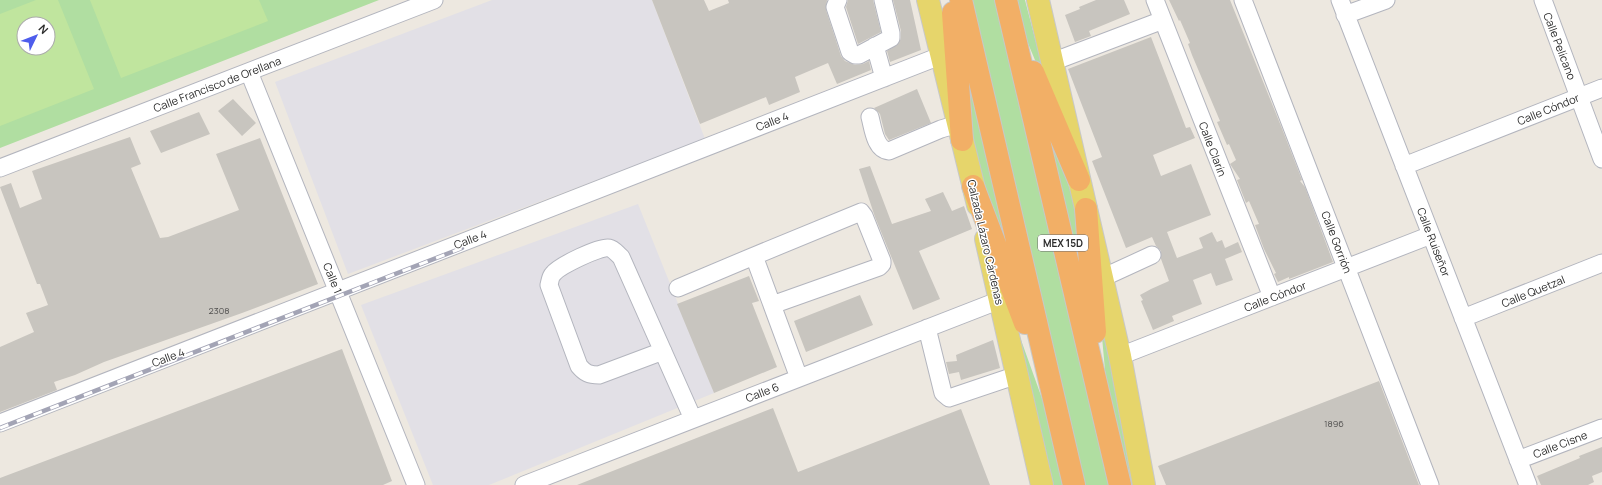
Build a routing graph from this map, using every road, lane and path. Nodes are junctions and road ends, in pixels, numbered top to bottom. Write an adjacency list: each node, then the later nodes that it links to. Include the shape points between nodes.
1 (434, 0): 18 (street, Calle Francisco de Orellana)
2 (838, 0): 15 (street, via 835,7 850,52 859,55)
3 (883, 0): 15 (street, via 891,38)
4 (928, 0): 16 (main road, Calzada Lázaro Cárdenas)
5 (952, 0): 23 (highway)
6 (961, 0): 47 (highway)
7 (1038, 0): 17 (main road)
8 (1155, 0): 14 (street, Calle Clarín)
9 (1243, 0): 34 (street, Calle Gorrión)
10 (1386, 0): 12 (street)
11 (1543, 0): 21 (street, Calle Pelícano)
12 (1343, 7): 25 (street, Calle Ruiseñor)
13 (1008, 8): 27 (highway); 51 (highway, MEX 15D)
14 (1163, 20): 17 (street); 38 (street, Calle Clarín)
15 (875, 46): 19 (street)
16 (940, 56): 19 (street, Calle 4); 23 (main road, Calzada Lázaro Cárdenas)
17 (1052, 62): 27 (main road)
18 (250, 72): 26 (street, Calle Francisco de Orellana); 37 (street, Calle 1)
19 (884, 78): 37 (street, Calle 4)
20 (1602, 88): 21 (street, Calle Cóndor)
21 (1579, 97): 24 (street, Calle Pelícano); 25 (street, Calle Cóndor)
22 (870, 117): 23 (street, via 878,144 886,151 941,129)
23 (960, 132): 28 (main road, Calzada Lázaro Cárdenas)
24 (1602, 159)
25 (1404, 166): 30 (street, Calle Ruiseñor)
26 (0, 168)
27 (1079, 180): 29 (main road)
28 (973, 186): 39 (main road, Calzada Lázaro Cárdenas); 47 (highway)
29 (1086, 209): 35 (main road); 51 (highway, via 1094,318)
30 (1431, 235): 34 (street, Calle Cóndor); 41 (street, Calle Ruiseñor)
31 (1152, 255): 35 (street)
32 (754, 256): 36 (street); 40 (street); 40 (street, via 860,212 882,260 879,267)
33 (1602, 263): 41 (street, Calle Quetzal)
34 (1347, 268): 38 (street, Calle Cóndor); 59 (street, Calle Gorrión)
35 (1102, 278): 44 (main road)
36 (678, 288)
37 (338, 290): 49 (street, Calle 4); 53 (street, Calle 1)
38 (1272, 297): 44 (street, Calle Cóndor)
39 (1000, 300): 42 (street, Calle 6); 45 (main road, Calzada Lázaro Cárdenas)
40 (772, 306): 46 (street)
41 (1463, 318): 52 (street, Calle Ruiseñor)
42 (927, 328): 45 (street, via 943,393 949,398); 46 (street, Calle 6)
43 (662, 351): 43 (street, via 621,257 614,250 599,249 551,275 549,285 579,366 584,372 599,375); 48 (street)
44 (1120, 356): 58 (main road)
45 (1017, 375): 55 (main road, Calzada Lázaro Cárdenas)
46 (799, 378): 48 (street, Calle 6)
47 (1054, 399): 56 (highway)
48 (693, 419): 54 (street, Calle 6)
49 (0, 423)
50 (1602, 428): 52 (street, Calle Cisne)
51 (1107, 432): 57 (highway, MEX 15D)
52 (1518, 460): 60 (street, Calle Ruiseñor)
53 (416, 485)
54 (524, 485)
55 (1042, 485)
56 (1074, 485)
57 (1120, 485)
58 (1144, 485)
59 (1430, 485)
60 (1528, 485)

